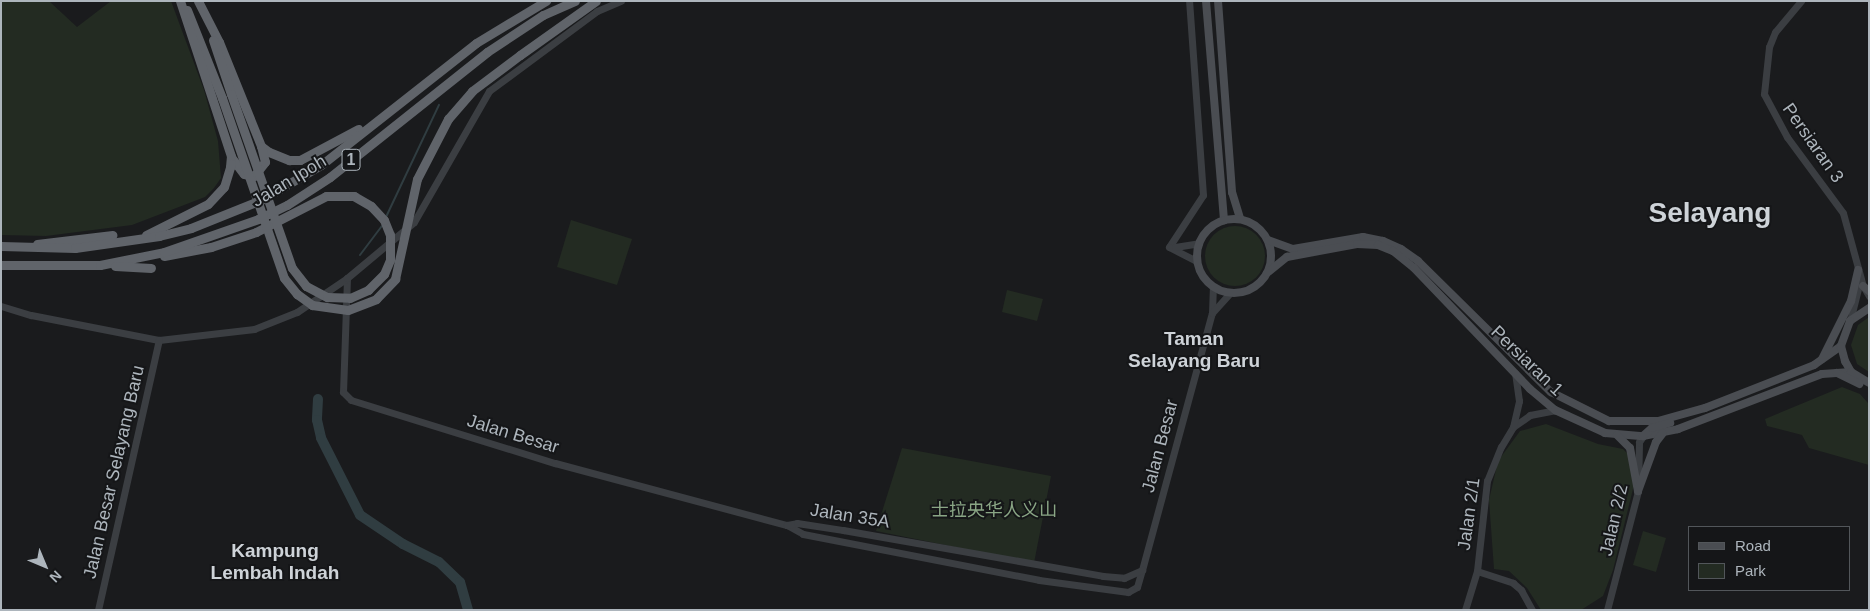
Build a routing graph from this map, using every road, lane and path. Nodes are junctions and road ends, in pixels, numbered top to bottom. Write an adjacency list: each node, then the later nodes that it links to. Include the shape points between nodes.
1 (180, 1): 5 (highway, bridge, via 194,23 284,278 312,305 348,310 376,299 395,279 417,178 448,119 472,91); 14 (highway)
2 (198, 1): 11 (highway)
3 (546, 1): 12 (highway, Jalan Ipoh / 1, via 476,43)
4 (575, 1): 24 (highway, Jalan Ipoh / 1, via 543,16 487,52 330,177 288,205 198,241)
5 (596, 1)
6 (621, 1): 31 (street, via 589,17 486,94 414,222)
7 (1189, 1): 23 (street, via 1203,195)
8 (1206, 1): 16 (main road)
9 (1218, 1): 15 (main road, via 1232,192)
10 (1801, 1): 29 (street, Persiaran 3, via 1775,32 1769,47 1764,94 1788,137 1843,213)
11 (210, 27): 13 (highway); 24 (highway, bridge, via 231,94 292,268 306,286 327,297 350,298 368,290 378,281 390,260 390,235 384,220 371,206 354,196 326,196 256,232 210,247)
12 (384, 114): 13 (highway, via 300,160 278,157); 18 (highway, Jalan Ipoh / 1, via 321,165 270,196 191,228)
13 (261, 146): 14 (highway, via 265,162 254,176 244,174)
14 (231, 156): 18 (highway, via 224,187 208,204)
15 (1240, 219): 16 (main road); 19 (main road, via 1252,223)
16 (1224, 220): 20 (main road, via 1209,228)
17 (112, 235): 22 (highway)
18 (139, 238): 22 (highway, Jalan Ipoh / 1, via 75,248)
19 (1268, 240): 30 (main road, via 1271,262); 50 (main road, Persiaran 1, via 1293,249 1363,237 1397,247 1418,261 1551,392)
20 (1199, 243): 23 (street, via 1184,248); 25 (main road)
21 (1, 246): 22 (highway, Jalan Ipoh / 1)
22 (14, 247)
23 (1169, 247): 25 (street)
24 (124, 260): 27 (highway, Jalan Ipoh / 1)
25 (1197, 261): 33 (main road)
26 (1, 265): 27 (highway, Jalan Ipoh / 1)
27 (100, 265): 28 (highway)
28 (151, 268)
29 (1858, 270): 32 (street, Persiaran 3); 42 (main road, via 1851,301 1829,349)
30 (1267, 272): 34 (main road, via 1255,287); 45 (main road, Persiaran 1, via 1288,257 1366,243 1378,245 1414,268)
31 (347, 278): 40 (street, via 297,312 254,329); 57 (street, Jalan Besar, via 343,392 348,398 555,463)
32 (1864, 285): 35 (street, Persiaran 3); 39 (street)
33 (1212, 287): 34 (main road); 38 (street, Jalan Besar)
34 (1230, 293): 38 (street, Jalan Besar)
35 (1869, 296)
36 (1, 306): 40 (street)
37 (1869, 308): 39 (main road)
38 (1212, 314): 58 (street, Jalan Besar)
39 (1850, 321): 41 (main road)
40 (159, 340): 61 (street, Jalan Besar Selayang Baru)
41 (1841, 346): 42 (main road, Persiaran 1); 44 (main road)
42 (1819, 362): 48 (main road, Persiaran 1)
43 (1832, 371): 44 (main road, Persiaran 1); 47 (main road); 53 (main road, Persiaran 1)
44 (1851, 372): 46 (main road)
45 (1515, 373): 49 (main road, Persiaran 1); 52 (street, Jalan 2/1, via 1519,401)
46 (1869, 383)
47 (1869, 388)
48 (1706, 408): 50 (main road, Persiaran 1, via 1658,421 1628,423); 55 (main road, via 1687,418 1652,428)
49 (1555, 410): 51 (main road, Persiaran 1); 52 (street, Jalan 2/1, via 1530,415)
50 (1592, 414): 51 (main road)
51 (1587, 426): 54 (main road, Persiaran 1)
52 (1513, 427): 59 (street, Jalan 2/1, via 1500,446 1487,481)
53 (1663, 432): 55 (main road, Persiaran 1); 56 (main road, via 1656,442)
54 (1615, 434): 55 (main road, Persiaran 1); 56 (main road, via 1630,448)
55 (1643, 436): 56 (street, Jalan 2/2, via 1639,451)
56 (1638, 491): 64 (street, Jalan 2/2)
57 (787, 526): 58 (street, Jalan 35A, via 797,523 843,530 1103,576 1124,578); 60 (street, Jalan 35A, via 803,534 838,543 1056,584 1123,592)
58 (1142, 570): 60 (street, Jalan Besar)
59 (1477, 571): 62 (street, Jalan 2/1); 63 (street, via 1517,586)
60 (1137, 587)
61 (98, 610)
62 (1465, 610)
63 (1532, 610)
64 (1607, 610)

